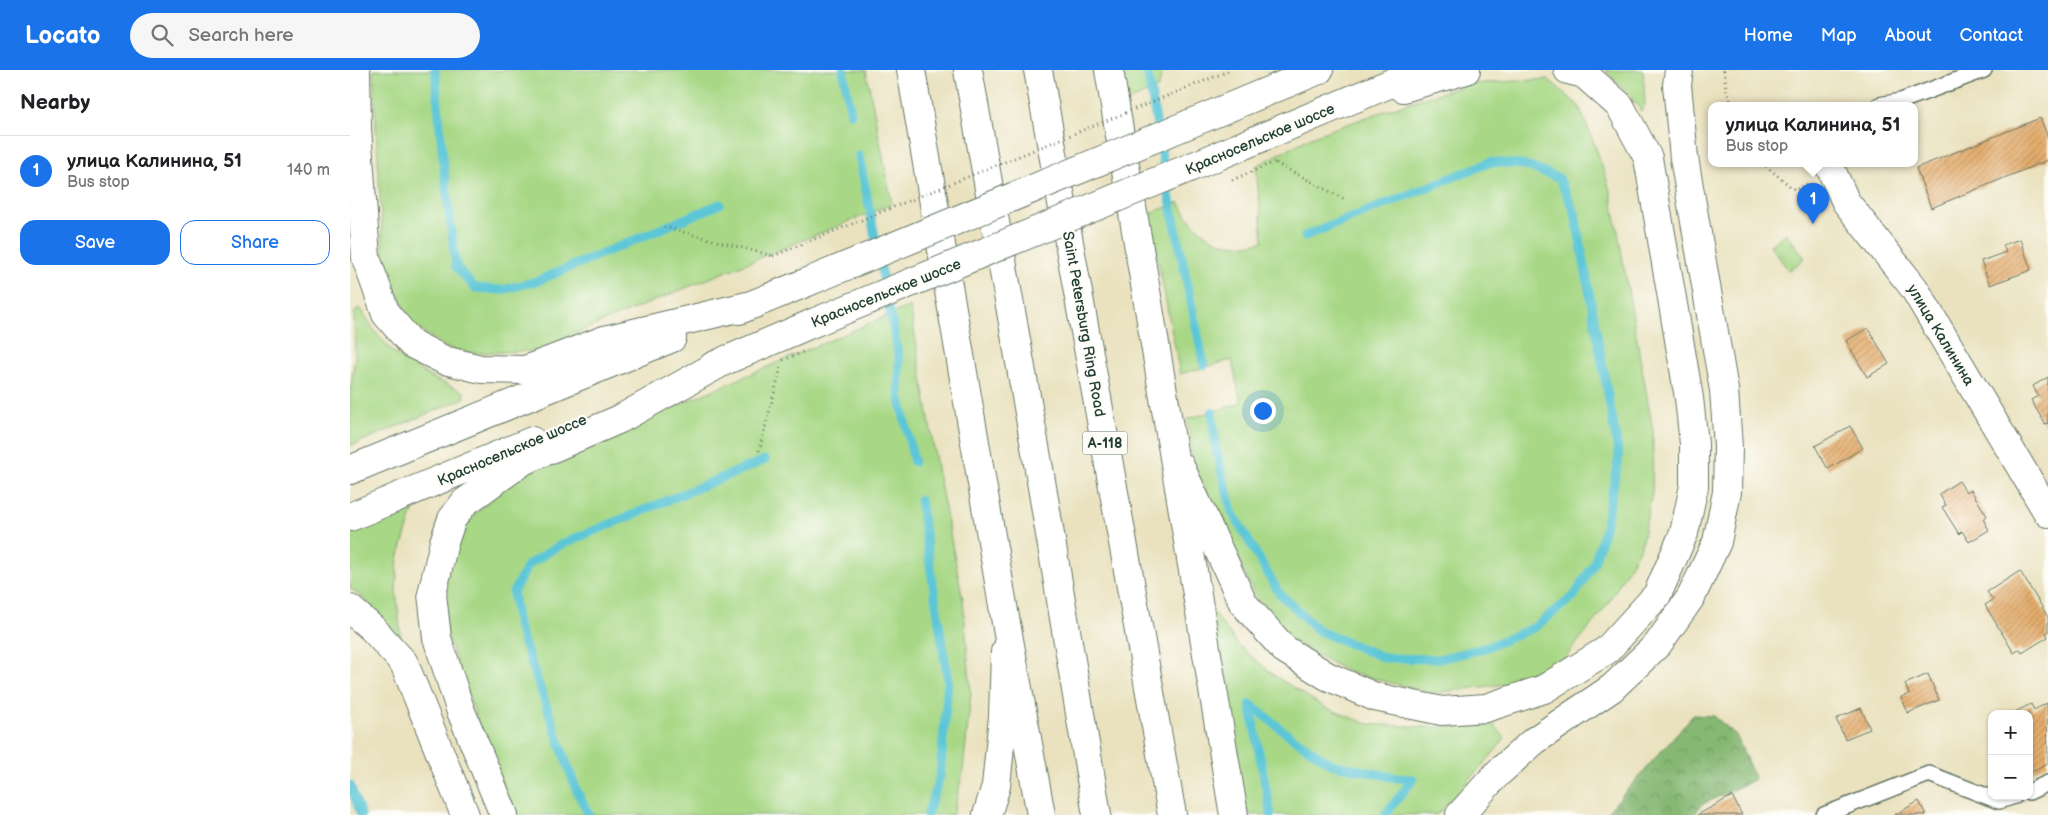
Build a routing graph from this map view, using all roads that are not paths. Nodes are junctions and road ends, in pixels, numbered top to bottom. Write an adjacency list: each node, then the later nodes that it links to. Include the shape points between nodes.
1 (356, 70): 17 (main road, via 366,258 386,314 412,344 444,360 481,369 525,370 604,340)
2 (905, 70): 15 (main road)
3 (911, 70): 15 (main road)
4 (968, 70): 32 (main road)
5 (1038, 70): 33 (main road, Saint Petersburg Ring Road / А-118)
6 (1108, 70): 19 (main road)
7 (1319, 70): 17 (main road, bridge)
8 (1422, 70): 14 (main road, Красносельское шоссе)
9 (1466, 70): 14 (main road)
10 (1568, 70): 19 (main road, via 1584,74 1620,106 1648,158 1694,444 1694,486 1684,533 1657,595 1607,650 1544,689 1486,708 1442,711 1376,697 1327,676 1284,649 1242,603)
11 (1679, 70): 35 (main road, via 1677,85 1684,158 1724,390 1727,492 1717,542 1692,597 1658,644 1612,688 1534,741 1497,774)
12 (1984, 70): 13 (lane)
13 (1896, 102)
14 (1323, 113): 18 (main road, Красносельское шоссе, bridge)
15 (921, 125): 24 (main road)
16 (1830, 169): 21 (main road, улица Калинина, via 1846,202 1914,288)
17 (755, 304): 20 (main road)
18 (728, 359): 22 (main road, Красносельское шоссе); 29 (main road, via 620,419 522,461 465,502 452,519 432,594 437,638 460,709)
19 (1175, 455): 34 (main road)
20 (350, 470)
21 (2048, 513)
22 (350, 517)
23 (350, 609): 28 (main road, via 404,663)
24 (1006, 623): 30 (main road, via 1003,716 996,786); 31 (main road)
25 (2048, 783): 26 (lane)
26 (2033, 790)
27 (1988, 796): 36 (lane, via 1929,774)
28 (465, 815)
29 (504, 815)
30 (987, 815)
31 (1041, 815)
32 (1097, 815)
33 (1172, 815)
34 (1234, 815)
35 (1460, 815)
36 (1824, 815)

